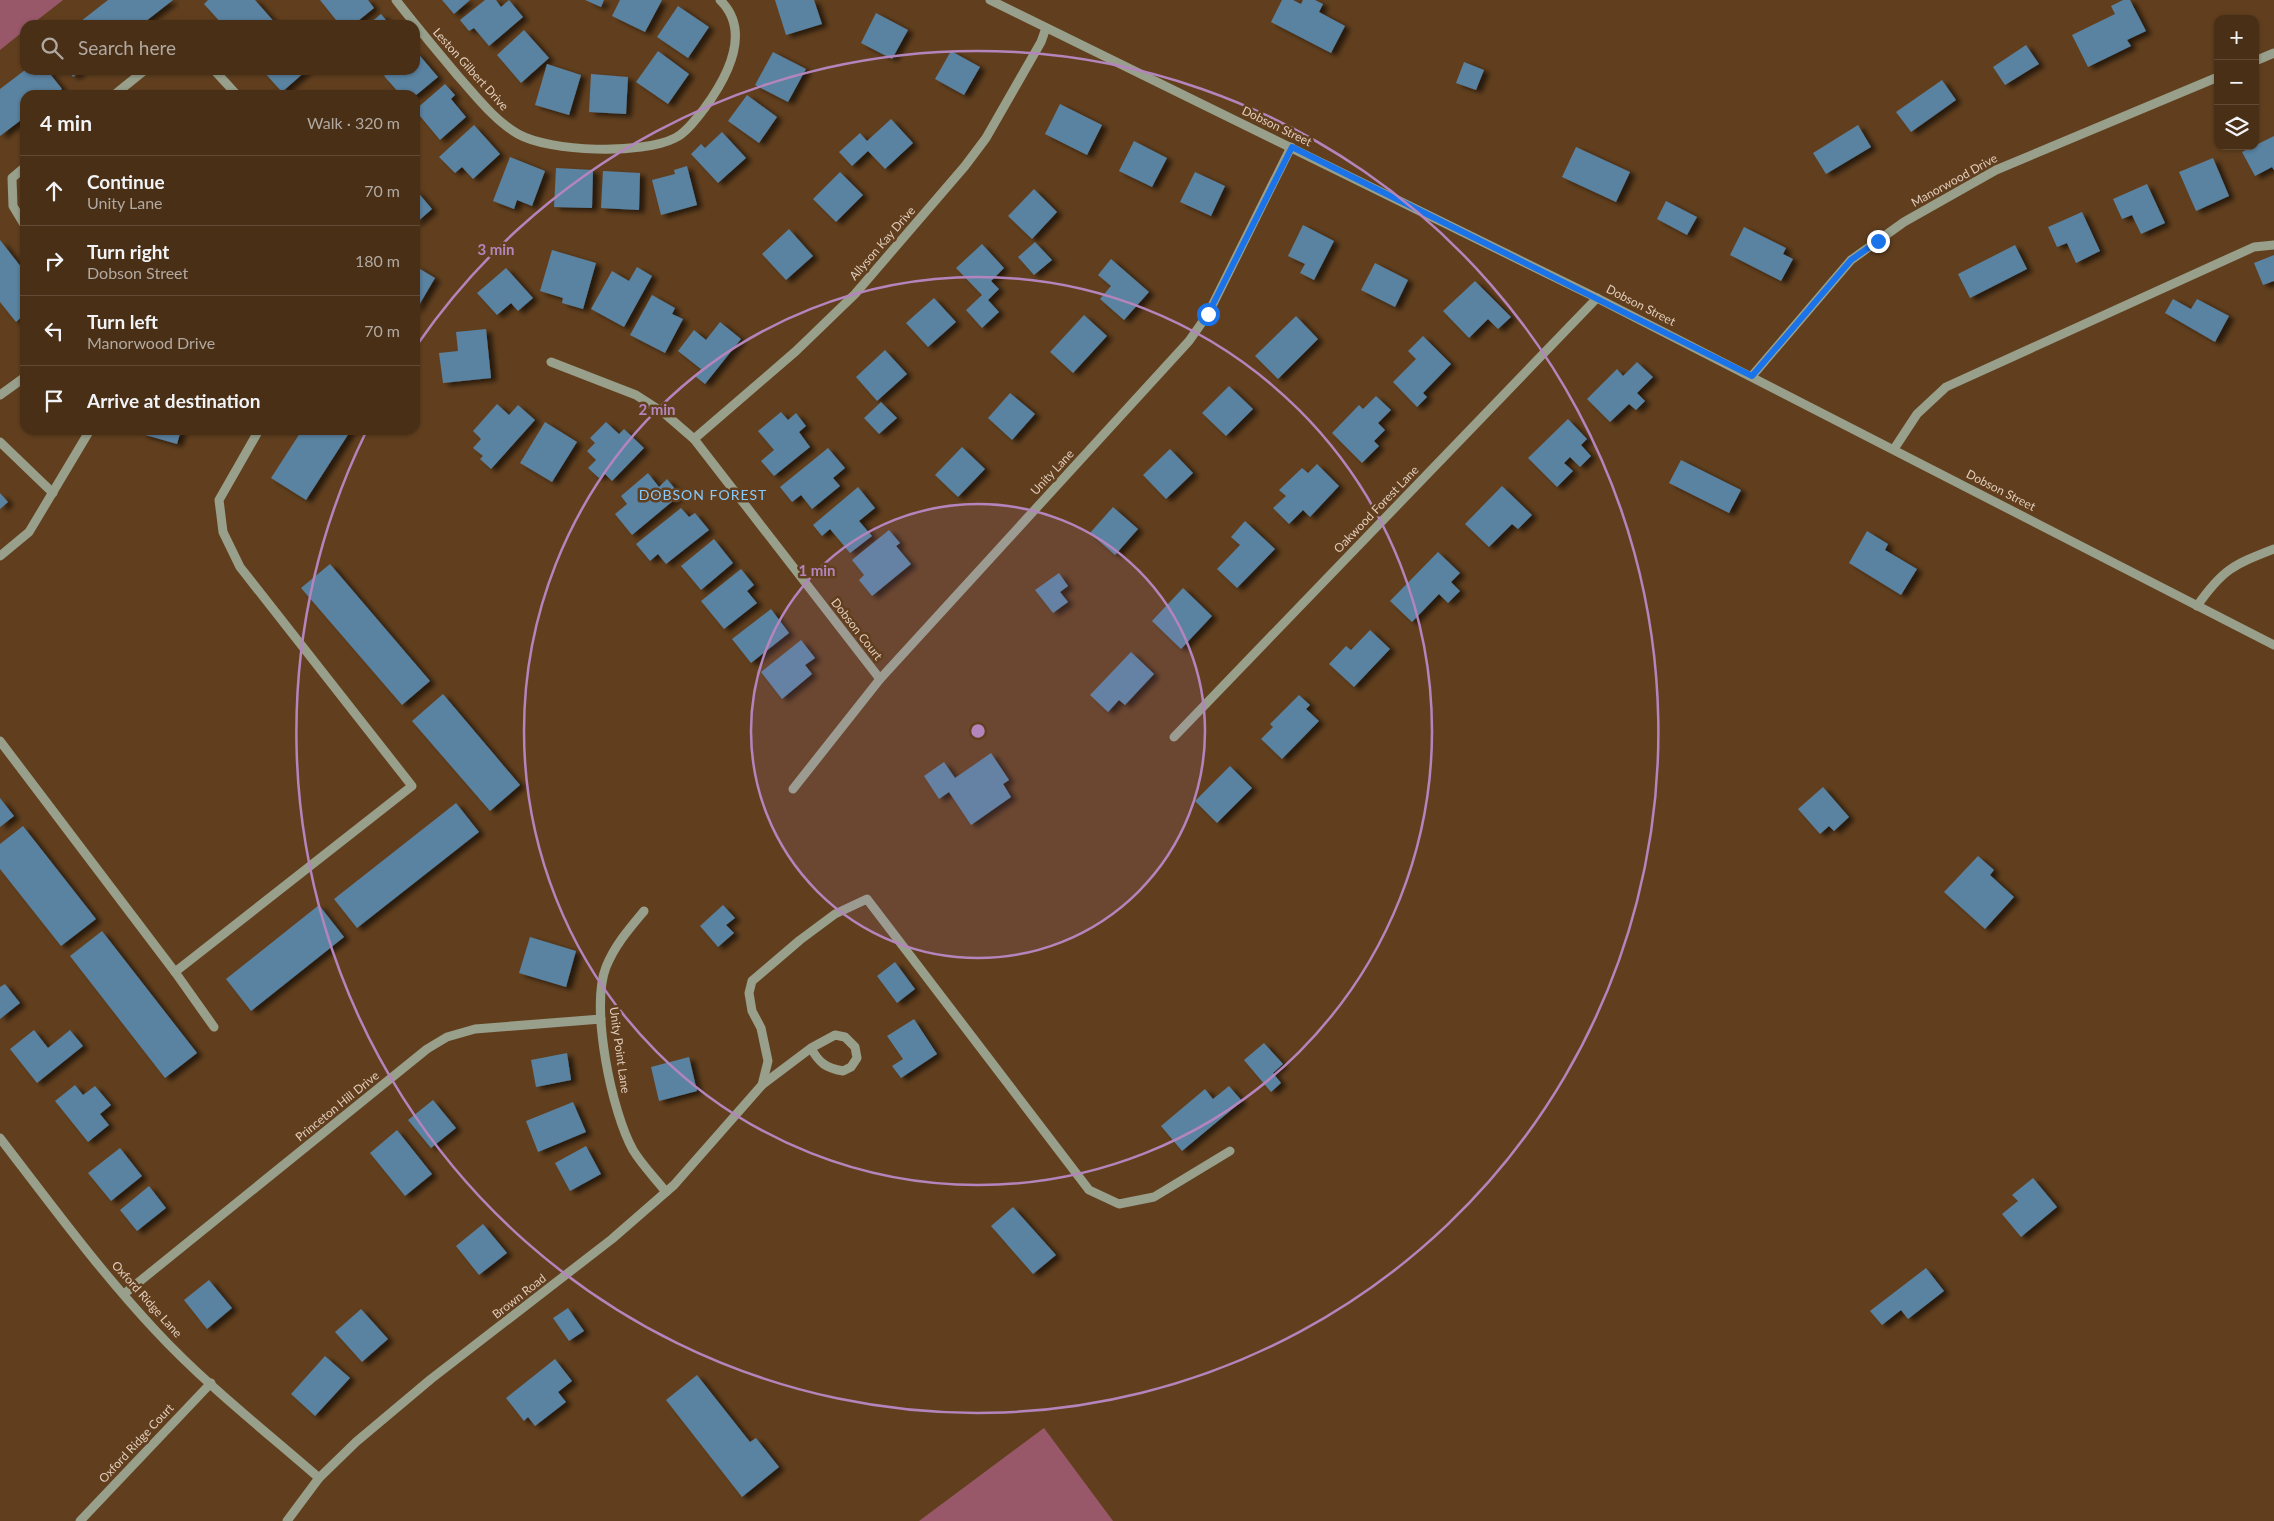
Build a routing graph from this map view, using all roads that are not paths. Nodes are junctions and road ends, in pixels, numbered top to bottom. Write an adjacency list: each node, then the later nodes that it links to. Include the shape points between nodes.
1 (396, 0): 4 (street, Leston Gilbert Drive)
2 (720, 0): 6 (street, Leston Gilbert Drive, via 735,25 734,51 729,68 717,91 677,137 645,145 566,148 532,141 517,133 478,99)
3 (990, 0): 5 (street, Dobson Street)
4 (413, 20)
5 (1046, 28): 14 (street, Dobson Street); 25 (street, Allyson Kay Drive, via 986,138 965,166 855,294 796,351)
6 (420, 29)
7 (2274, 54): 8 (street)
8 (2258, 60)
9 (139, 75): 12 (street)
10 (219, 75): 13 (street)
11 (2214, 79): 20 (street, Manorwood Drive, via 1996,170 1904,222 1851,260)
12 (120, 90)
13 (232, 90)
14 (1292, 147): 18 (street, Dobson Street); 33 (street, Unity Lane, via 1208,314 1189,342)
15 (20, 171): 16 (street, via 12,178 13,206)
16 (20, 218)
17 (2274, 245): 27 (street, via 2254,247 1946,387 1917,414)
18 (1597, 298): 20 (street, Dobson Street); 34 (street, Oakwood Forest Lane)
19 (551, 362): 25 (street, Dobson Court, via 636,395 664,412)
20 (1752, 376): 27 (street, Dobson Street)
21 (20, 381): 22 (street)
22 (0, 395)
23 (87, 435): 28 (street)
24 (257, 435): 38 (street, via 219,500 223,532 240,567 412,786)
25 (694, 439): 33 (street, Dobson Court)
26 (0, 442): 28 (street)
27 (1894, 449): 31 (street, Dobson Street)
28 (53, 493): 30 (street, via 29,532)
29 (2274, 549): 31 (street, via 2228,569)
30 (0, 556)
31 (2197, 606): 32 (street, Dobson Street)
32 (2274, 645)
33 (880, 679): 36 (street, Unity Lane)
34 (1174, 737)
35 (0, 741): 38 (street)
36 (793, 789)
37 (644, 911): 39 (street, Unity Point Lane, via 619,940 605,969)
38 (175, 972): 40 (street)
39 (601, 1020): 45 (street, Unity Point Lane, via 612,1093 625,1131 633,1150); 46 (street, Princeton Hill Drive, via 475,1029 447,1037 427,1049)
40 (214, 1028)
41 (811, 1048): 41 (street, via 835,1036 845,1038 854,1046 857,1058 843,1071 829,1068 818,1061); 42 (street, Brown Road)
42 (762, 1086): 44 (street, via 768,1061 761,1028 752,1011 749,993 752,981 835,914 867,899 1089,1190 1119,1204 1154,1197); 45 (street, Brown Road)
43 (0, 1138): 46 (street, Oxford Ridge Lane)
44 (1230, 1151)
45 (666, 1192): 48 (street, Brown Road, via 524,1309 431,1379)
46 (124, 1294): 47 (street, Oxford Ridge Lane, via 156,1331)
47 (210, 1383): 48 (street, Oxford Ridge Lane); 49 (street, Oxford Ridge Court)
48 (319, 1478): 50 (street, Brown Road)
49 (80, 1521)
50 (287, 1521)

